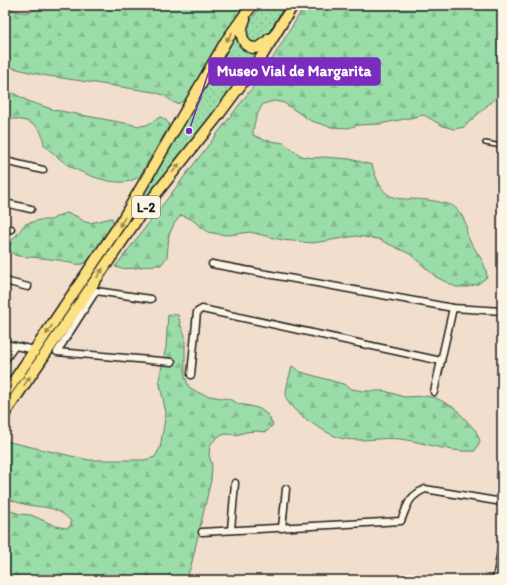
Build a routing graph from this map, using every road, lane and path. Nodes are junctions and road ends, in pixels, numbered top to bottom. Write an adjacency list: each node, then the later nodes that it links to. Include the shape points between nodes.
1 (252, 5): 3 (main road, via 241,31 241,37 248,46 262,46); 18 (main road, L-2, one-way to 18, via 226,41 120,224)
2 (293, 5): 3 (main road, L-2)
3 (283, 22): 21 (main road, L-2, one-way to 3, via 144,209 244,81)
4 (485, 144): 5 (lane)
5 (502, 146)
6 (5, 161): 7 (street)
7 (43, 170)
8 (5, 203): 9 (street)
9 (31, 209)
10 (212, 264): 14 (street)
11 (5, 281): 12 (street)
12 (28, 287)
13 (151, 299): 19 (street, via 96,291)
14 (453, 308): 15 (street); 22 (street)
15 (502, 312)
16 (5, 344): 17 (street)
17 (15, 346): 18 (street); 20 (street)
18 (35, 350): 26 (main road, L-2)
19 (58, 352): 21 (street); 23 (street)
20 (5, 360)
21 (41, 360): 27 (main road, L-2, one-way to 21)
22 (441, 361): 24 (street, via 202,309 197,312); 25 (street)
23 (172, 362)
24 (191, 375)
25 (434, 392)
26 (5, 394)
27 (5, 413)
28 (235, 483): 32 (street)
29 (286, 489): 31 (street)
30 (502, 502): 31 (street, via 425,489 409,501 401,521)
31 (282, 528): 32 (street)
32 (231, 530): 33 (street)
33 (202, 532)
34 (502, 545): 35 (street)
35 (496, 580)

